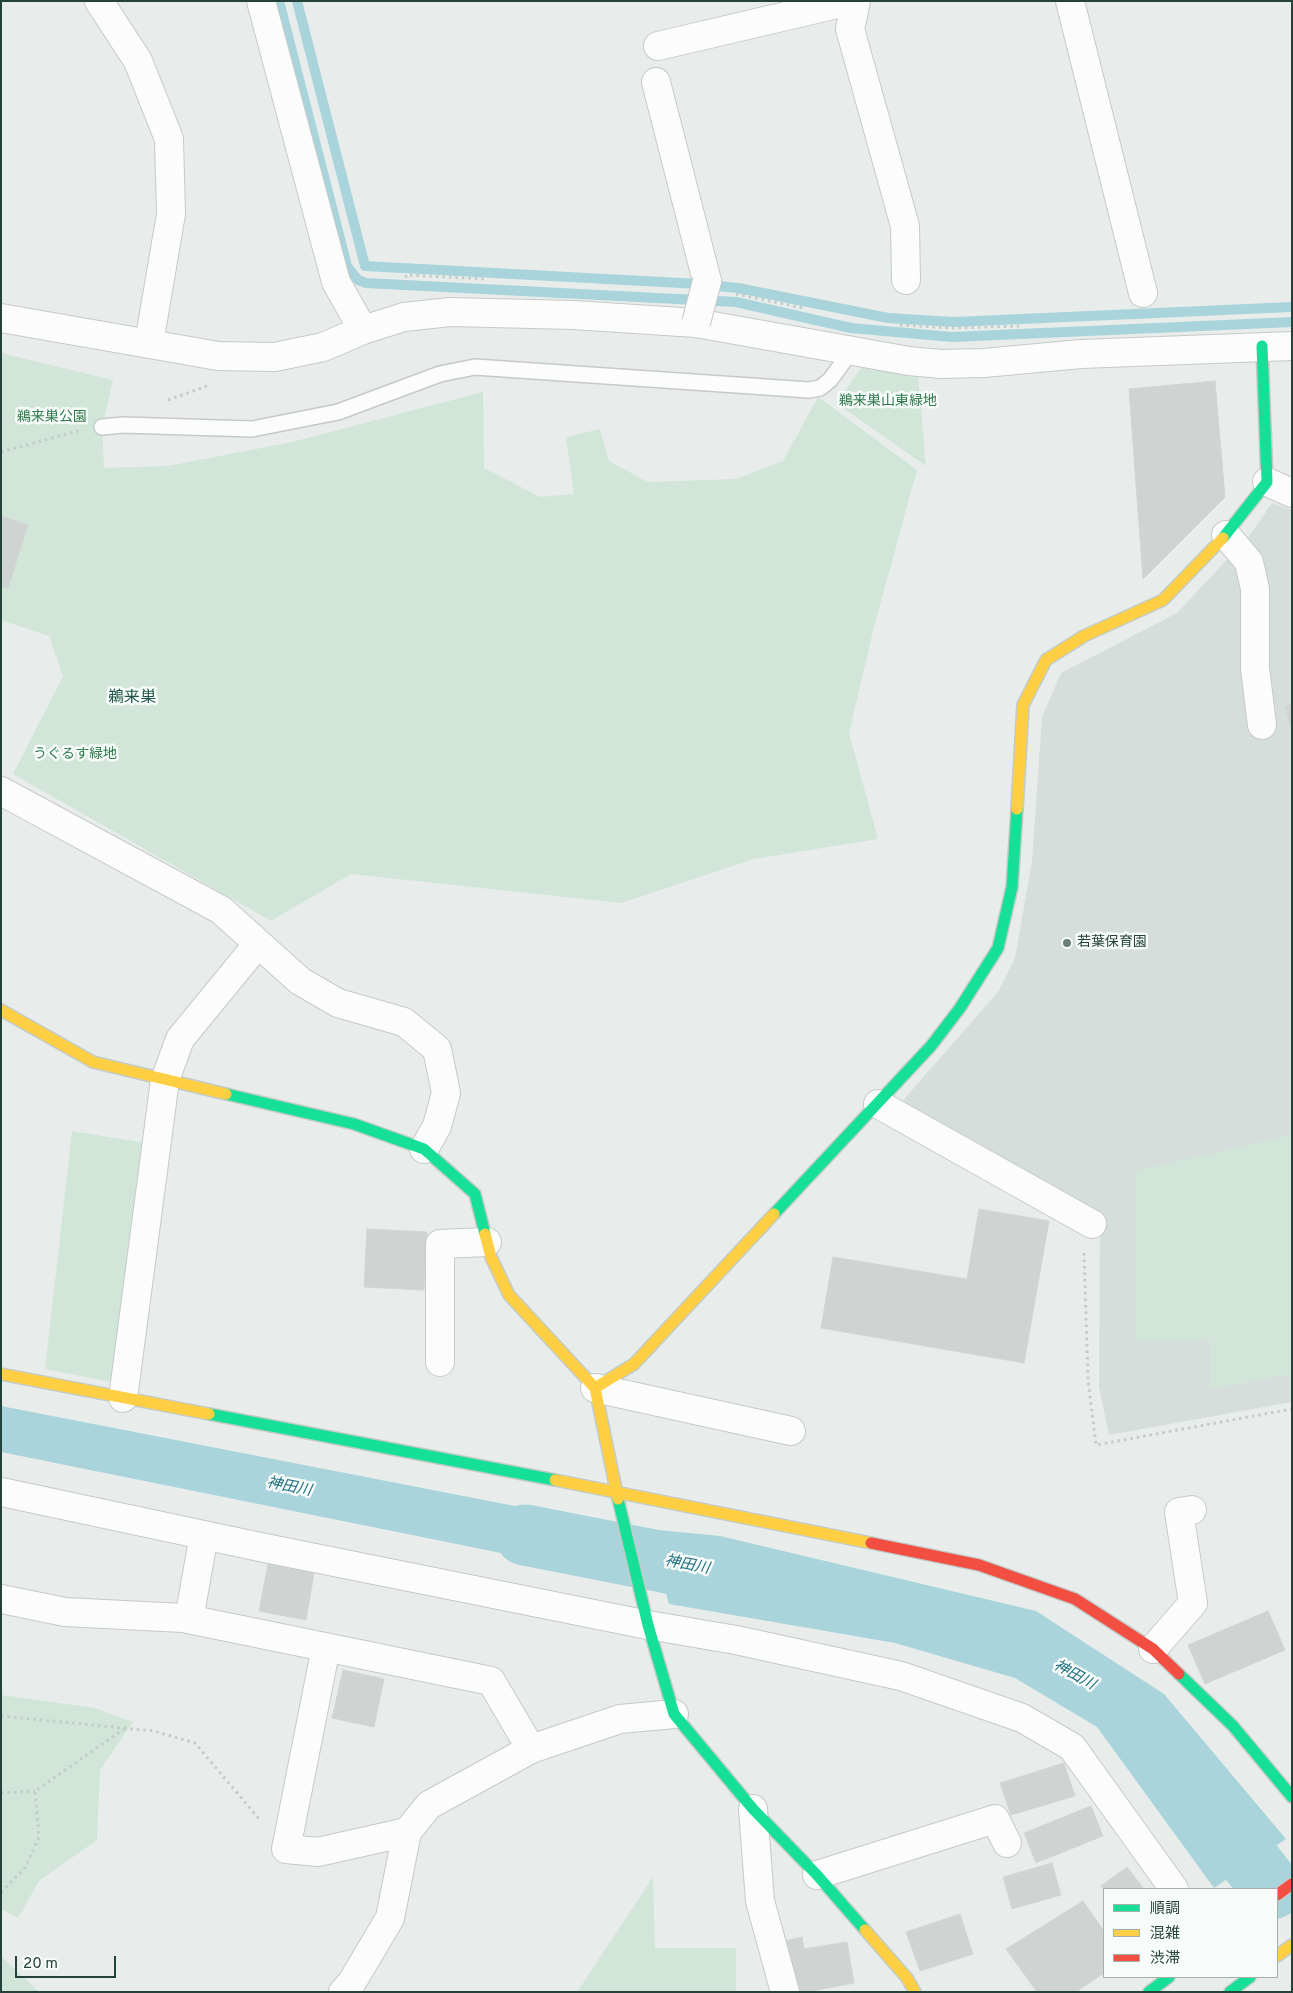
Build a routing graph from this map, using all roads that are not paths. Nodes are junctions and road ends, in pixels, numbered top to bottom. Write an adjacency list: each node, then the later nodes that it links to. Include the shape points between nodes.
1 (99, 1): 13 (street, via 138,61 169,139 171,214)
2 (261, 1): 12 (street, via 336,282)
3 (850, 1): 6 (street)
4 (856, 1): 8 (street, via 850,29 905,226)
5 (1070, 1): 9 (street)
6 (658, 46)
7 (656, 82): 11 (street, bridge, via 718,287)
8 (906, 280)
9 (1143, 293)
10 (1, 318): 13 (street)
11 (696, 323): 12 (street, via 574,315 450,312 404,318); 16 (street)
12 (364, 330): 13 (street, via 323,347 275,357 218,356)
13 (148, 343)
14 (1262, 346): 15 (street); 16 (street, via 941,364); 18 (main road)
15 (1292, 346)
16 (852, 350): 17 (lane, via 830,380 820,388 808,390 475,367 440,374 338,412 252,429)
17 (102, 427)
18 (1267, 482): 19 (street); 20 (main road)
19 (1292, 493)
20 (1226, 535): 21 (street, via 1249,562 1256,589 1256,668); 26 (main road, via 1163,600 1084,636 1046,660 1022,704 1012,887 998,948 931,1046)
21 (1262, 725)
22 (1, 791): 23 (street, via 221,910)
23 (257, 945): 25 (street, via 180,1039); 27 (street, via 300,981 338,1003 404,1022 437,1049 446,1093 437,1126)
24 (1, 1010): 25 (main road, via 93,1062)
25 (165, 1080): 27 (main road, via 354,1124); 33 (street)
26 (878, 1104): 28 (street); 32 (main road, via 634,1364)
27 (424, 1148): 29 (main road, via 475,1194)
28 (1092, 1224)
29 (487, 1242): 30 (street, via 440,1244); 32 (main road, via 509,1295)
30 (440, 1362)
31 (1, 1374): 33 (main road)
32 (596, 1388): 34 (street); 36 (main road)
33 (122, 1398): 36 (main road)
34 (791, 1431)
35 (1, 1492): 38 (street)
36 (617, 1492): 40 (main road); 43 (main road, via 979,1565 1074,1599)
37 (1192, 1510): 43 (street, via 1179,1512 1193,1603)
38 (204, 1535): 40 (street); 41 (street)
39 (1, 1599): 41 (street, via 65,1612)
40 (646, 1617): 44 (main road); 52 (street, via 901,1676 1022,1718 1072,1746)
41 (189, 1619): 42 (street)
42 (326, 1647): 45 (street, via 491,1681); 48 (street, via 286,1849 318,1852)
43 (1153, 1650): 46 (main road, via 1233,1726)
44 (674, 1714): 45 (street, via 620,1719); 47 (main road)
45 (531, 1749): 48 (street, via 429,1805)
46 (1292, 1797)
47 (753, 1809): 50 (main road); 58 (street, via 760,1901)
48 (407, 1832): 57 (street, via 390,1918 352,1982)
49 (1007, 1843): 50 (street, via 995,1819)
50 (816, 1875): 59 (main road, via 907,1978)
51 (1292, 1884): 53 (main road)
52 (1173, 1888)
53 (1278, 1894)
54 (1292, 1945): 55 (main road)
55 (1278, 1955)
56 (1168, 1978): 60 (main road)
57 (342, 1992)
58 (785, 1992)
59 (915, 1992)
60 (1149, 1992)

